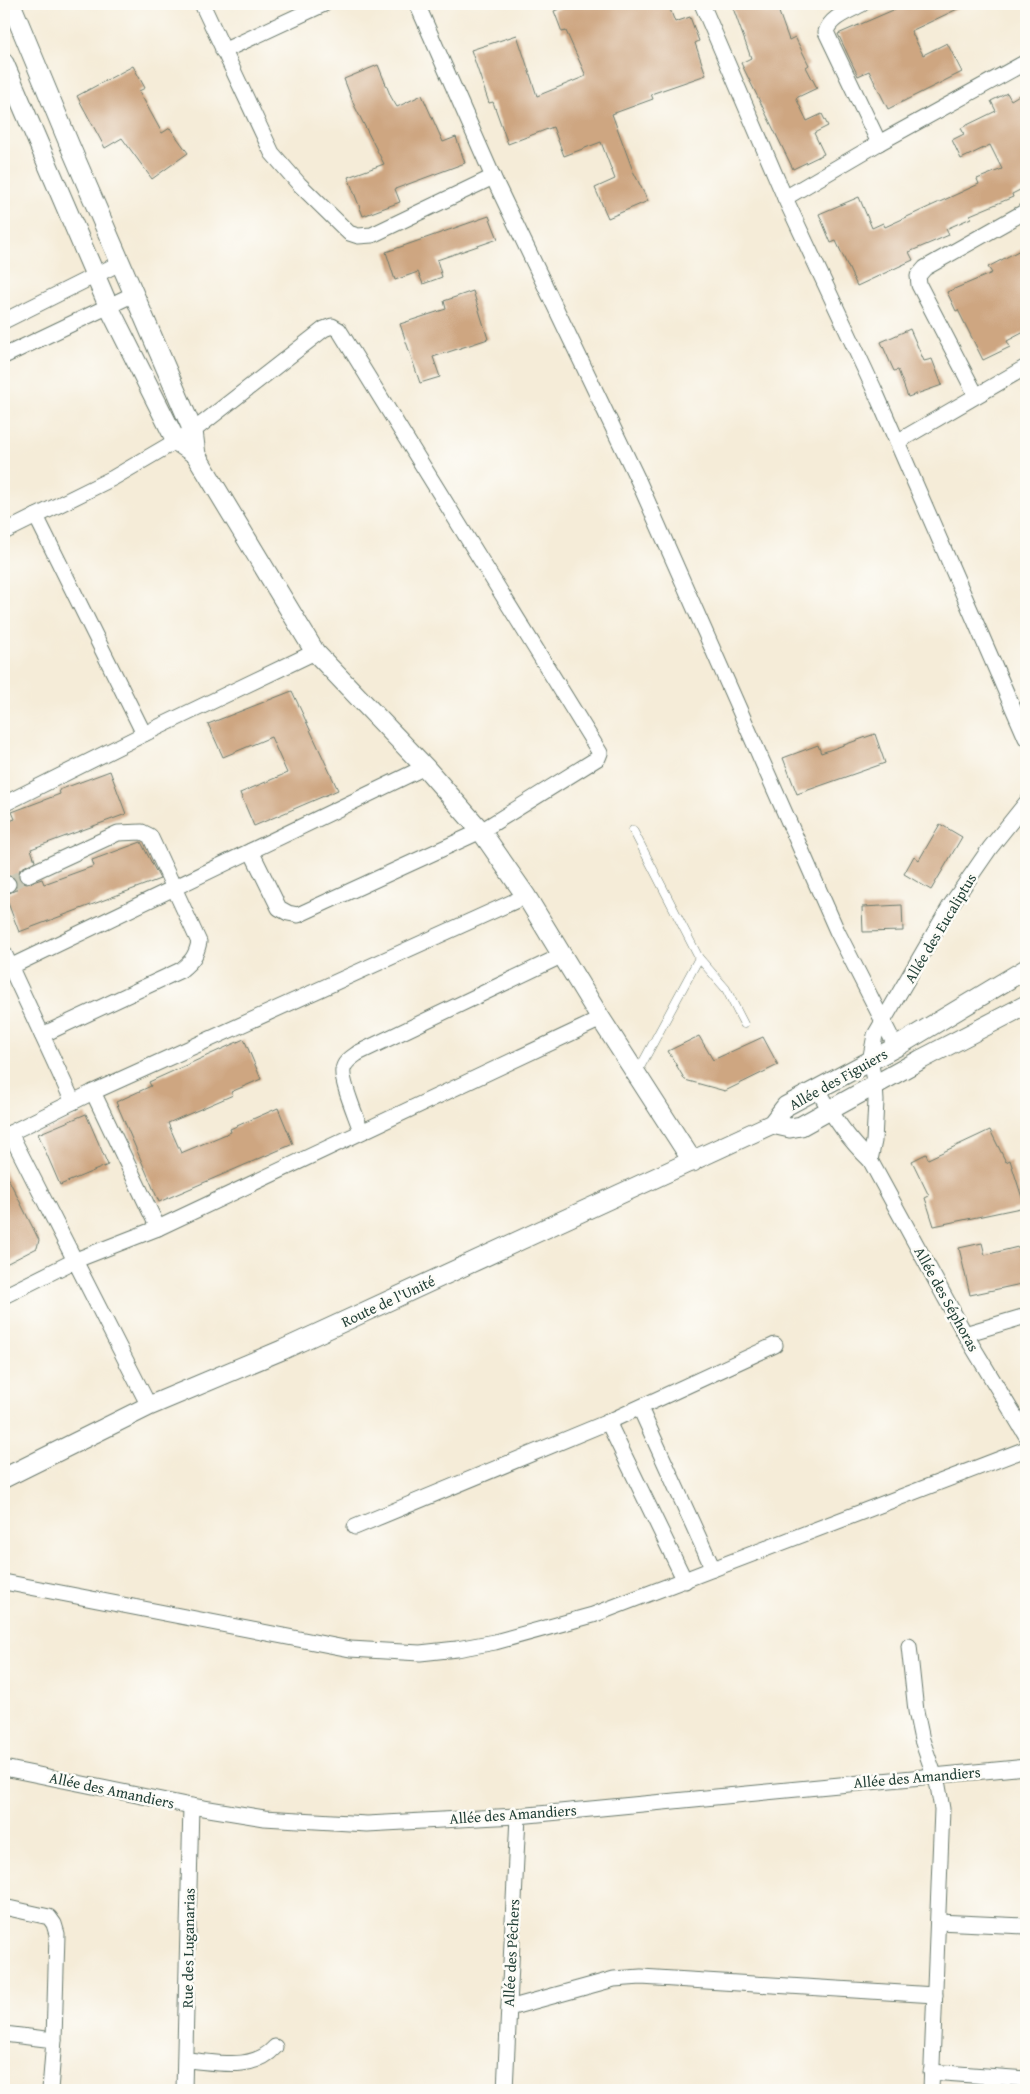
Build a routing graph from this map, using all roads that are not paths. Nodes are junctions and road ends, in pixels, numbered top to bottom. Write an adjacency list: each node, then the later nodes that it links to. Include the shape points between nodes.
1 (12, 4): 14 (street)
2 (202, 4): 7 (street)
3 (324, 4): 7 (street)
4 (417, 4): 11 (street)
5 (702, 4): 12 (street)
6 (862, 4): 10 (street, via 834,19 826,32)
7 (224, 51): 11 (street, via 272,153 349,233 372,235)
8 (1026, 62): 10 (street)
9 (4, 63): 15 (street)
10 (879, 143): 12 (street)
11 (494, 177): 47 (street, via 638,480 837,931)
12 (785, 198): 24 (street)
13 (1026, 211): 21 (street, via 925,268 918,276 919,285)
14 (120, 263): 15 (street); 16 (street)
15 (95, 275): 17 (street); 18 (street)
16 (134, 294): 17 (street); 22 (street)
17 (108, 305): 19 (street); 23 (street)
18 (4, 321)
19 (4, 356)
20 (1026, 367): 21 (street)
21 (976, 395): 24 (street)
22 (193, 431): 23 (street); 25 (street); 35 (street, via 324,329 332,326 338,330 600,753 598,758)
23 (176, 441): 25 (street); 26 (street, via 113,478)
24 (897, 442): 30 (street)
25 (196, 455): 28 (street)
26 (36, 516): 27 (street); 29 (street)
27 (4, 532)
28 (315, 652): 29 (street); 31 (street)
29 (144, 734): 32 (street)
30 (1026, 738)
31 (425, 768): 35 (street); 36 (street)
32 (4, 804)
33 (1026, 804): 47 (street, Allée des Eucaliptus, via 990,848 950,906)
34 (632, 830): 42 (lane)
35 (481, 831): 36 (street, via 298,915 279,908); 39 (street)
36 (251, 851): 38 (street)
37 (28, 875): 38 (street, via 118,833 142,832 150,836)
38 (174, 888): 43 (street); 49 (street, via 198,942 197,954 191,962 181,970)
39 (526, 896): 41 (street); 55 (street)
40 (4, 953): 43 (street)
41 (562, 956): 46 (street); 59 (street, via 347,1060 342,1070 343,1079)
42 (699, 958): 48 (lane, via 726,989); 52 (lane)
43 (10, 967): 49 (street)
44 (1026, 969): 50 (street, Allée des Figuiers)
45 (1026, 1005): 53 (street, Allée des Figuiers)
46 (601, 1019): 52 (street); 59 (street)
47 (882, 1021): 50 (street); 51 (street, Allée des Eucaliptus, via 875,1035)
48 (744, 1024)
49 (42, 1035): 56 (street)
50 (896, 1047): 51 (street, Allée des Figuiers)
51 (870, 1061): 53 (street); 54 (street, Allée des Figuiers)
52 (636, 1074): 62 (street)
53 (875, 1085): 57 (street, Allée des Figuiers); 61 (street, via 874,1141)
54 (818, 1089): 57 (street, Allée des Séphoras); 58 (street, Allée des Figuiers, via 786,1106)
55 (93, 1092): 56 (street); 63 (street)
56 (73, 1102): 60 (street)
57 (829, 1111): 58 (street, Allée des Figuiers, via 796,1128); 61 (street, Allée des Séphoras, via 846,1136)
58 (772, 1124): 62 (street, Route de l'Unité)
59 (361, 1131): 63 (street)
60 (7, 1135): 64 (street)
61 (870, 1160): 67 (street, Allée des Séphoras)
62 (693, 1162): 69 (street, Route de l'Unité, via 282,1350)
63 (158, 1228): 64 (street)
64 (76, 1260): 65 (street); 69 (street)
65 (4, 1296)
66 (1026, 1316): 67 (street)
67 (965, 1334): 72 (street, Allée des Séphoras)
68 (775, 1345): 70 (street)
69 (149, 1406): 74 (street, Route de l'Unité)
70 (640, 1408): 71 (street); 76 (street)
71 (608, 1422): 75 (street); 77 (street)
72 (1026, 1435)
73 (1026, 1449): 76 (street)
74 (4, 1478)
75 (355, 1527)
76 (713, 1569): 77 (street)
77 (685, 1581): 78 (street, via 593,1615 504,1640 420,1652 350,1649)
78 (4, 1582)
79 (909, 1646): 82 (street, via 916,1712)
80 (1026, 1766): 82 (street, Allée des Amandiers)
81 (4, 1768): 83 (street, Allée des Amandiers)
82 (933, 1775): 84 (street, Allée des Amandiers); 86 (street, via 942,1809)
83 (191, 1806): 84 (street, Allée des Amandiers, via 264,1818 367,1824); 93 (street, Rue des Luganarias)
84 (518, 1816): 89 (street, Allée des Pêchers)
85 (4, 1907): 91 (street, via 49,1917 54,1924 57,1934)
86 (938, 1922): 87 (street); 88 (street)
87 (1026, 1926)
88 (935, 1995): 89 (street, via 641,1977 614,1980); 94 (street)
89 (509, 2008): 98 (street, Allée des Pêchers)
90 (4, 2034): 91 (street)
91 (54, 2040): 96 (street)
92 (275, 2047): 93 (street, via 263,2058 249,2063)
93 (186, 2060): 97 (street, Rue des Luganarias)
94 (932, 2072): 95 (street); 99 (street)
95 (1026, 2079)
96 (50, 2090)
97 (184, 2090)
98 (505, 2090)
99 (931, 2090)

